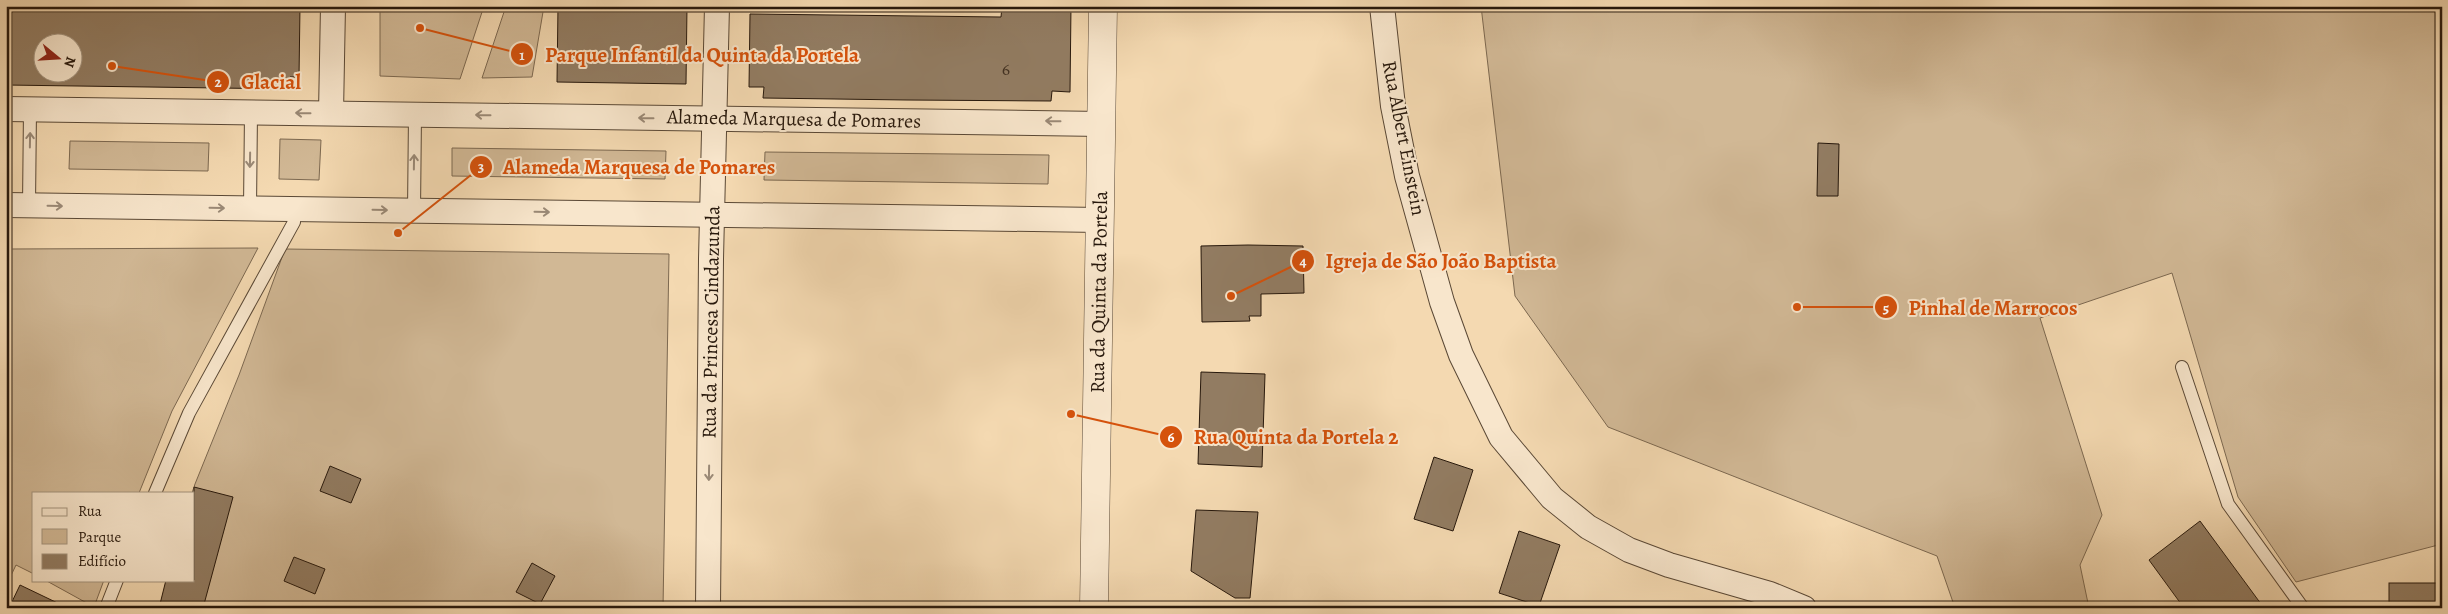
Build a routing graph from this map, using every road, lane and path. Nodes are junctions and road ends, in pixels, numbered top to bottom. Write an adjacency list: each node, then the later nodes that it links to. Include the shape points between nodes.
1 (333, 6): 8 (street)
2 (717, 6): 10 (street, Rua da Princesa Cindazunda)
3 (1104, 6): 11 (street, Rua da Quinta da Portela)
4 (1382, 6): 24 (street, Rua Albert Einstein, via 1393,106 1407,176 1442,302 1461,355 1501,437 1552,498 1588,526 1630,550 1668,565 1770,594)
5 (6, 109): 6 (street, Alameda Marquesa de Pomares)
6 (30, 109): 7 (street, Alameda Marquesa de Pomares); 12 (lane, one-way to 6)
7 (251, 112): 8 (street, Alameda Marquesa de Pomares, one-way to 7); 13 (lane, one-way to 13)
8 (331, 113): 9 (street, Alameda Marquesa de Pomares)
9 (415, 114): 10 (street, Alameda Marquesa de Pomares, one-way to 9); 15 (lane, one-way to 9)
10 (715, 118): 11 (street, Alameda Marquesa de Pomares, one-way to 10); 16 (street, Rua da Princesa Cindazunda)
11 (1102, 124): 17 (street, Rua da Quinta da Portela)
12 (18, 205): 13 (street, one-way to 13)
13 (250, 208): 14 (street)
14 (294, 209): 15 (street, one-way to 15); 19 (lane, via 294,222 189,412)
15 (414, 210): 16 (street, one-way to 16)
16 (713, 215): 17 (street); 22 (street, Rua da Princesa Cindazunda, one-way to 22)
17 (1100, 220): 23 (street, Rua da Quinta da Portela)
18 (2182, 367): 25 (lane, via 2228,504)
19 (155, 492)
20 (116, 582): 21 (lane)
21 (106, 608)
22 (708, 608)
23 (1094, 608)
24 (1804, 608)
25 (2303, 608)

